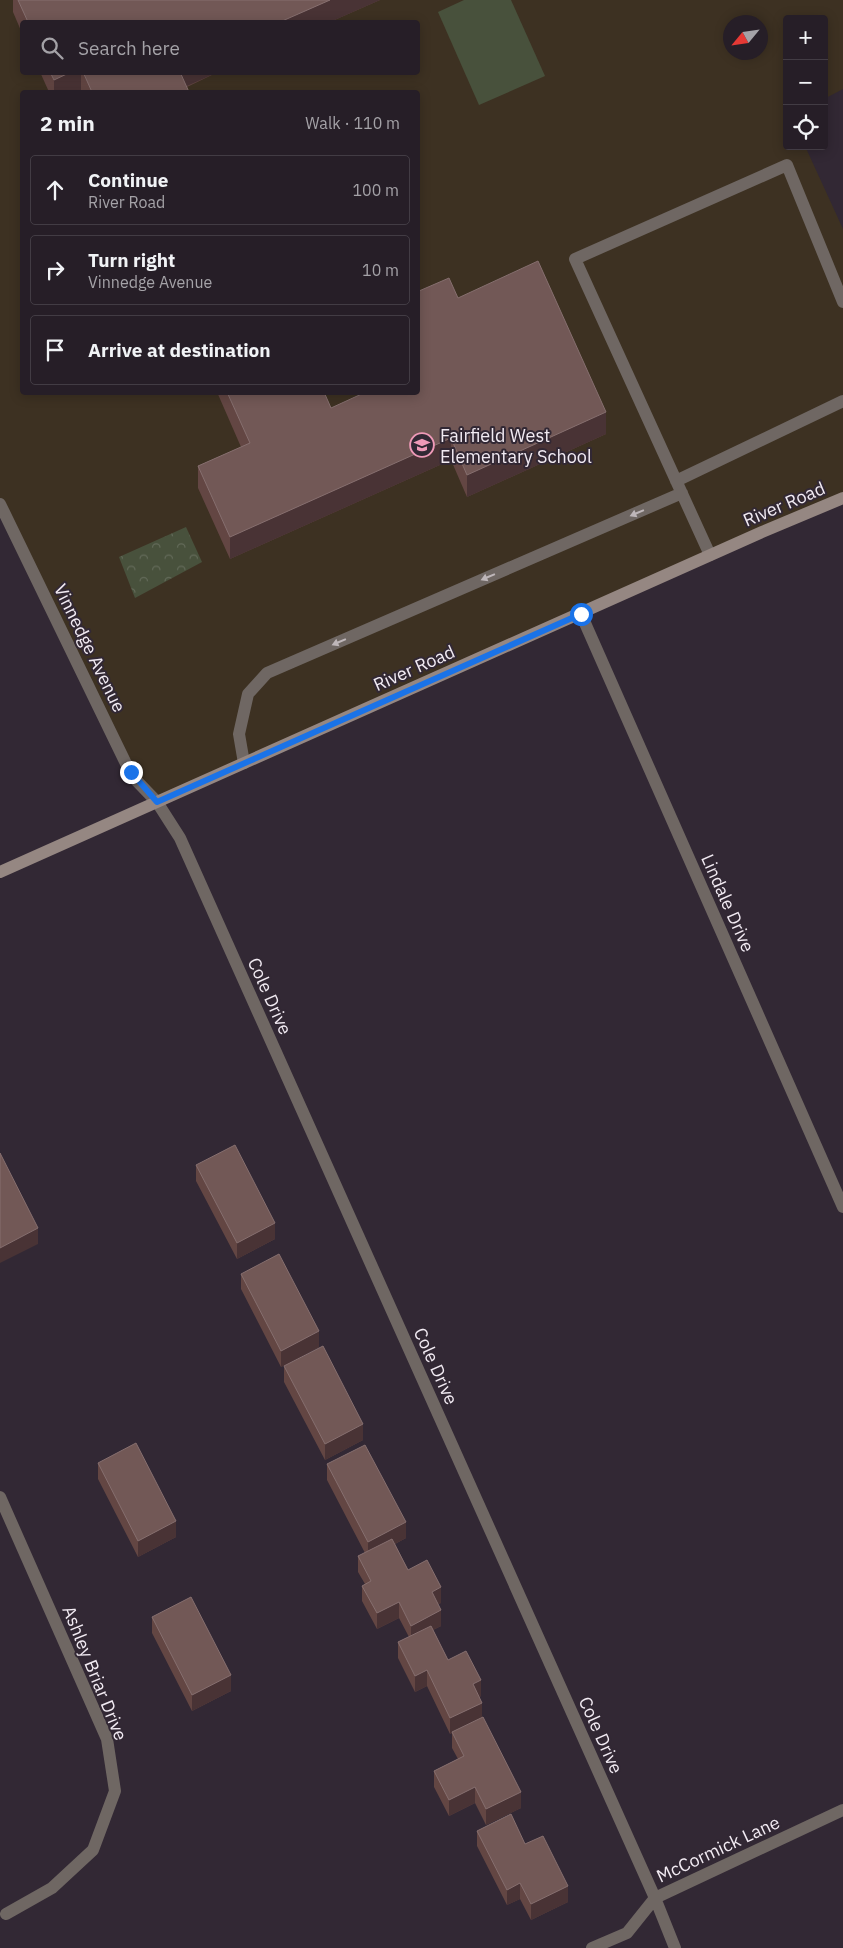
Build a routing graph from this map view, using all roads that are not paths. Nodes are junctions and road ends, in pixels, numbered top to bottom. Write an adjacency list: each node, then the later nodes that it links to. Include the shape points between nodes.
1 (843, 302): 3 (street, via 787,165 575,259)
2 (843, 401): 3 (street)
3 (676, 481): 4 (street)
4 (682, 493): 7 (street); 9 (street, one-way to 9, via 267,673 248,694 239,734)
5 (843, 498): 7 (street, River Road)
6 (0, 504): 10 (street, Vinnedge Avenue, via 132,776)
7 (710, 555): 8 (street, River Road)
8 (581, 614): 9 (street, River Road); 12 (street, Lindale Drive)
9 (244, 763): 10 (street, River Road)
10 (157, 802): 11 (street, River Road); 15 (street, Cole Drive, via 184,847)
11 (0, 872)
12 (843, 1207)
13 (0, 1497): 16 (street, Ashley Briar Drive, via 107,1739 115,1791 93,1850 52,1888)
14 (843, 1810): 15 (street, McCormick Lane)
15 (655, 1898): 17 (street, McCormick Lane, via 627,1933); 18 (street, Cole Drive)
16 (6, 1914)
17 (592, 1948)
18 (675, 1948)

